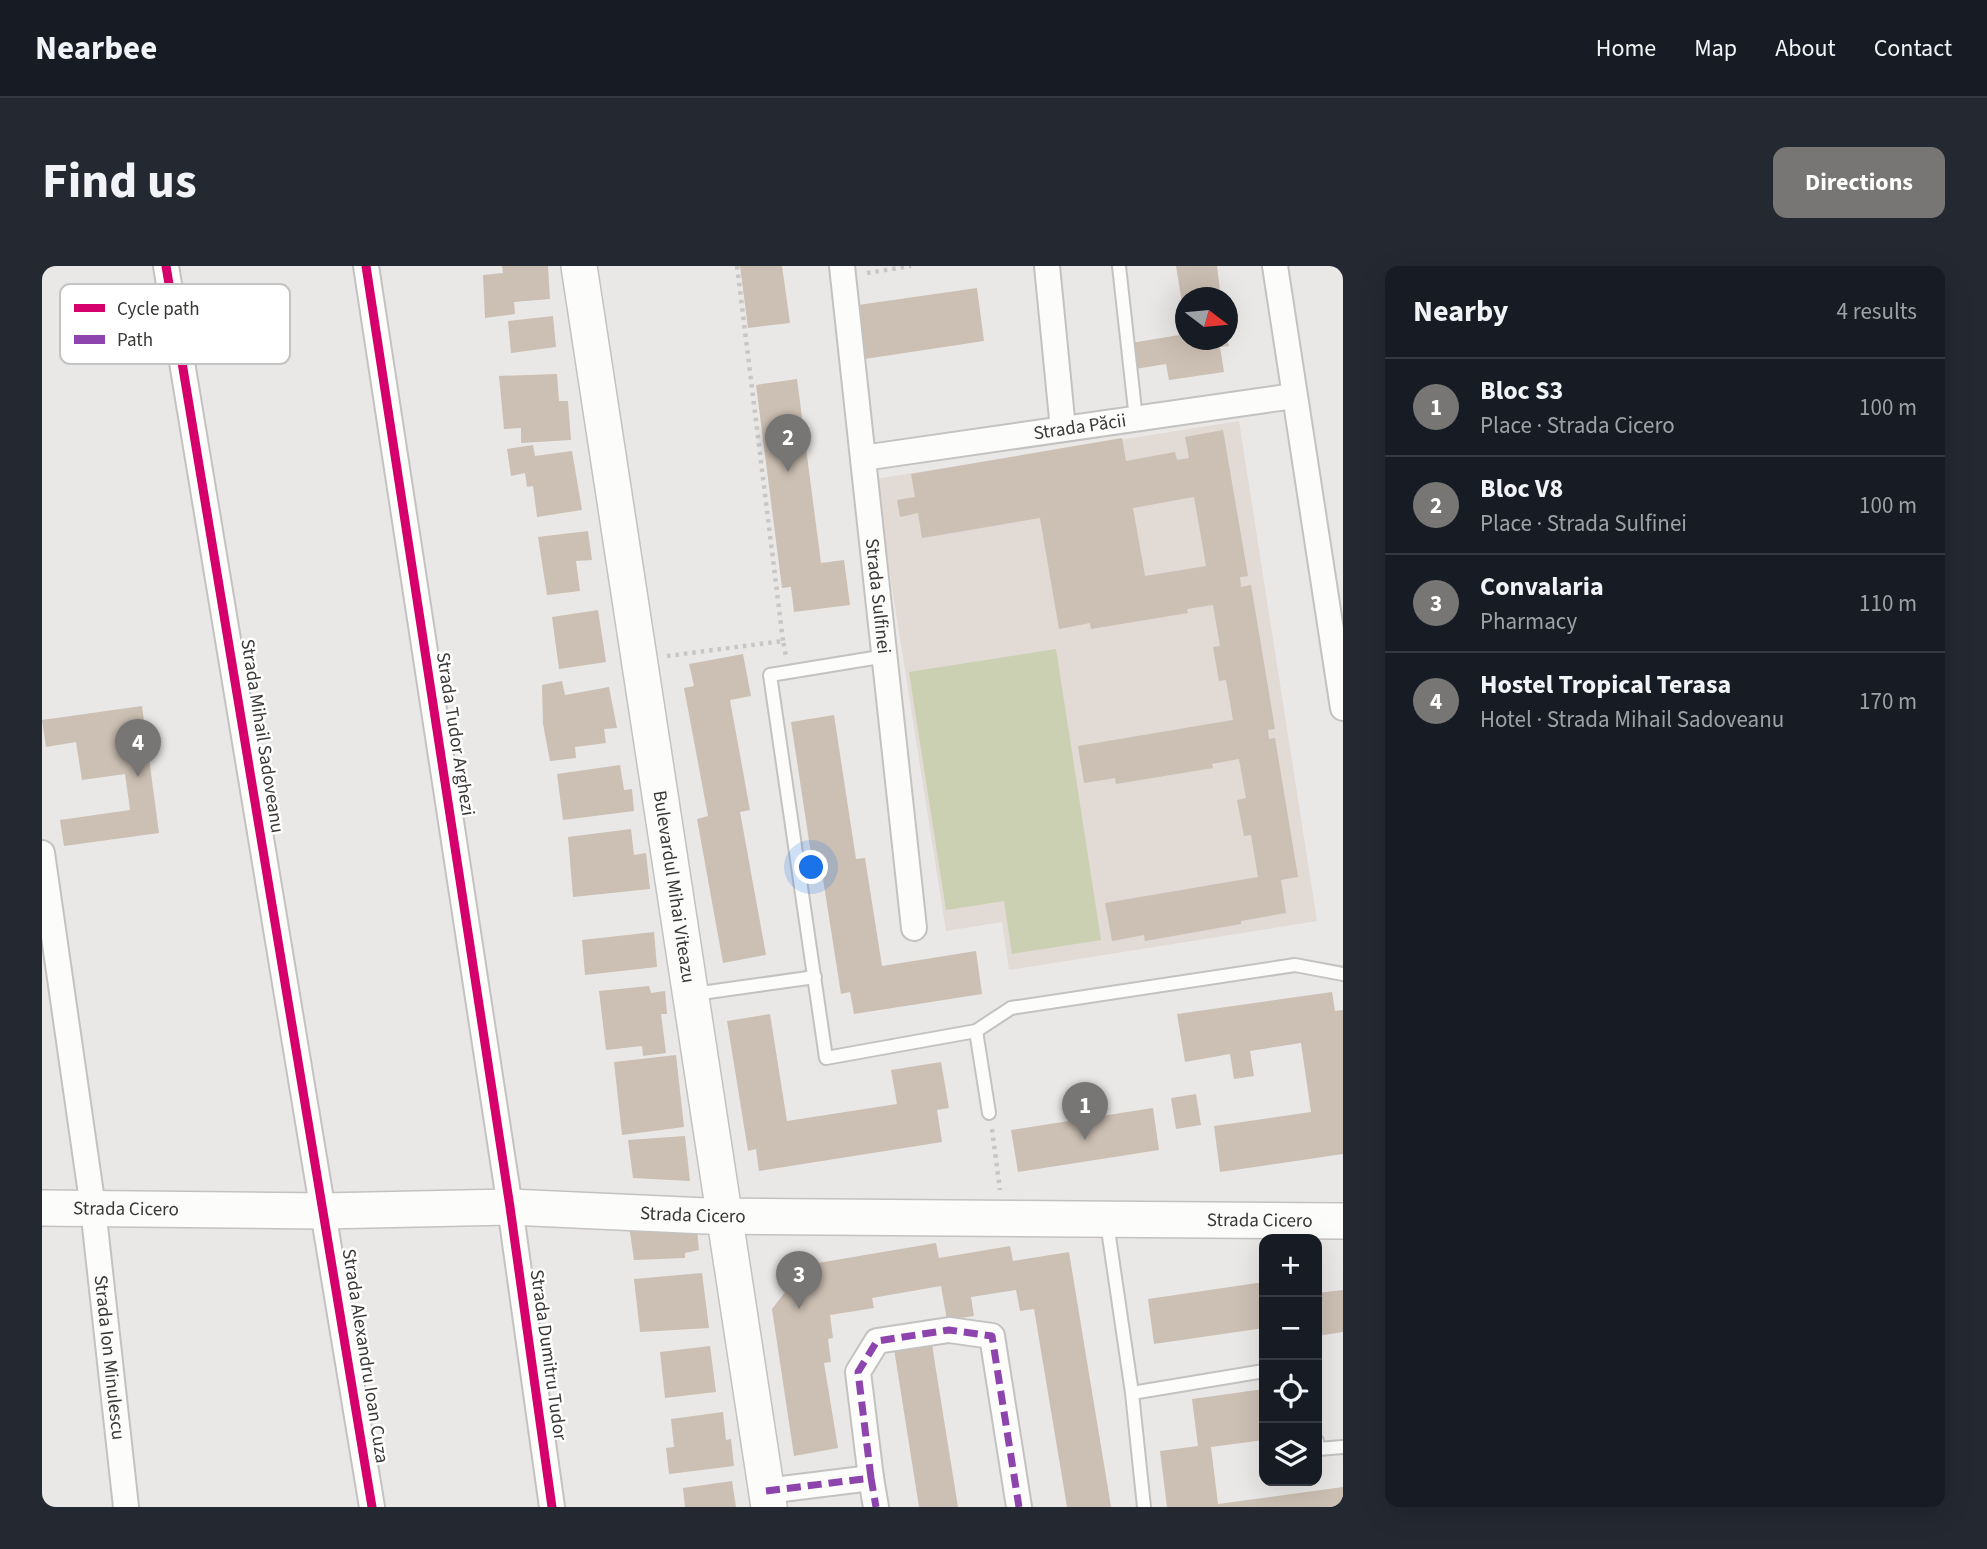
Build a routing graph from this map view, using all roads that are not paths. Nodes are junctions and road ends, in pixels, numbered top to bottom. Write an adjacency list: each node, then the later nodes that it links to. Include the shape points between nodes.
1 (166, 266): 8 (street, Strada Mihail Sadoveanu)
2 (366, 266): 23 (street, Strada Tudor Arghezi)
3 (579, 266): 20 (main road, Bulevardul Mihai Viteazu)
4 (1047, 266): 12 (street)
5 (1119, 266): 11 (lane)
6 (1275, 266): 10 (street)
7 (842, 271): 13 (street, Strada Sulfinei)
8 (169, 284)
9 (182, 364): 26 (street, Strada Mihail Sadoveanu)
10 (1294, 396): 11 (street, Strada Păcii); 15 (street)
11 (1136, 419): 12 (street, Strada Păcii)
12 (1063, 429): 13 (street, Strada Păcii)
13 (863, 458): 14 (street, Strada Sulfinei)
14 (886, 656): 17 (street, Strada Sulfinei); 19 (lane, via 770,675)
15 (1343, 708)
16 (42, 853): 25 (street, Strada Ion Minulescu)
17 (914, 928)
18 (1343, 974): 21 (lane, via 1295,965 1052,1002 1011,1009)
19 (814, 977): 20 (lane); 21 (lane, via 826,1058)
20 (689, 995): 27 (main road, Bulevardul Mihai Viteazu)
21 (976, 1031): 22 (lane)
22 (989, 1113)
23 (510, 1207): 26 (main road, Strada Cicero); 27 (main road, Strada Cicero); 38 (street, Strada Dumitru Tudor)
24 (42, 1208): 25 (main road, Strada Cicero)
25 (93, 1208): 26 (main road, Strada Cicero); 36 (street, Strada Ion Minulescu)
26 (323, 1211): 37 (street, Strada Alexandru Ioan Cuza)
27 (723, 1216): 28 (main road, Strada Cicero); 35 (main road, Bulevardul Mihai Viteazu)
28 (1107, 1219): 29 (main road, Strada Cicero); 31 (lane)
29 (1343, 1221)
30 (1259, 1372): 31 (lane)
31 (1132, 1393): 41 (lane)
32 (1343, 1447): 33 (lane)
33 (1322, 1449)
34 (872, 1478): 35 (street); 39 (street); 40 (street, via 858,1372 877,1341 949,1330 992,1336)
35 (767, 1499)
36 (126, 1507)
37 (372, 1507)
38 (552, 1507)
39 (876, 1507)
40 (1019, 1507)
41 (1144, 1507)

